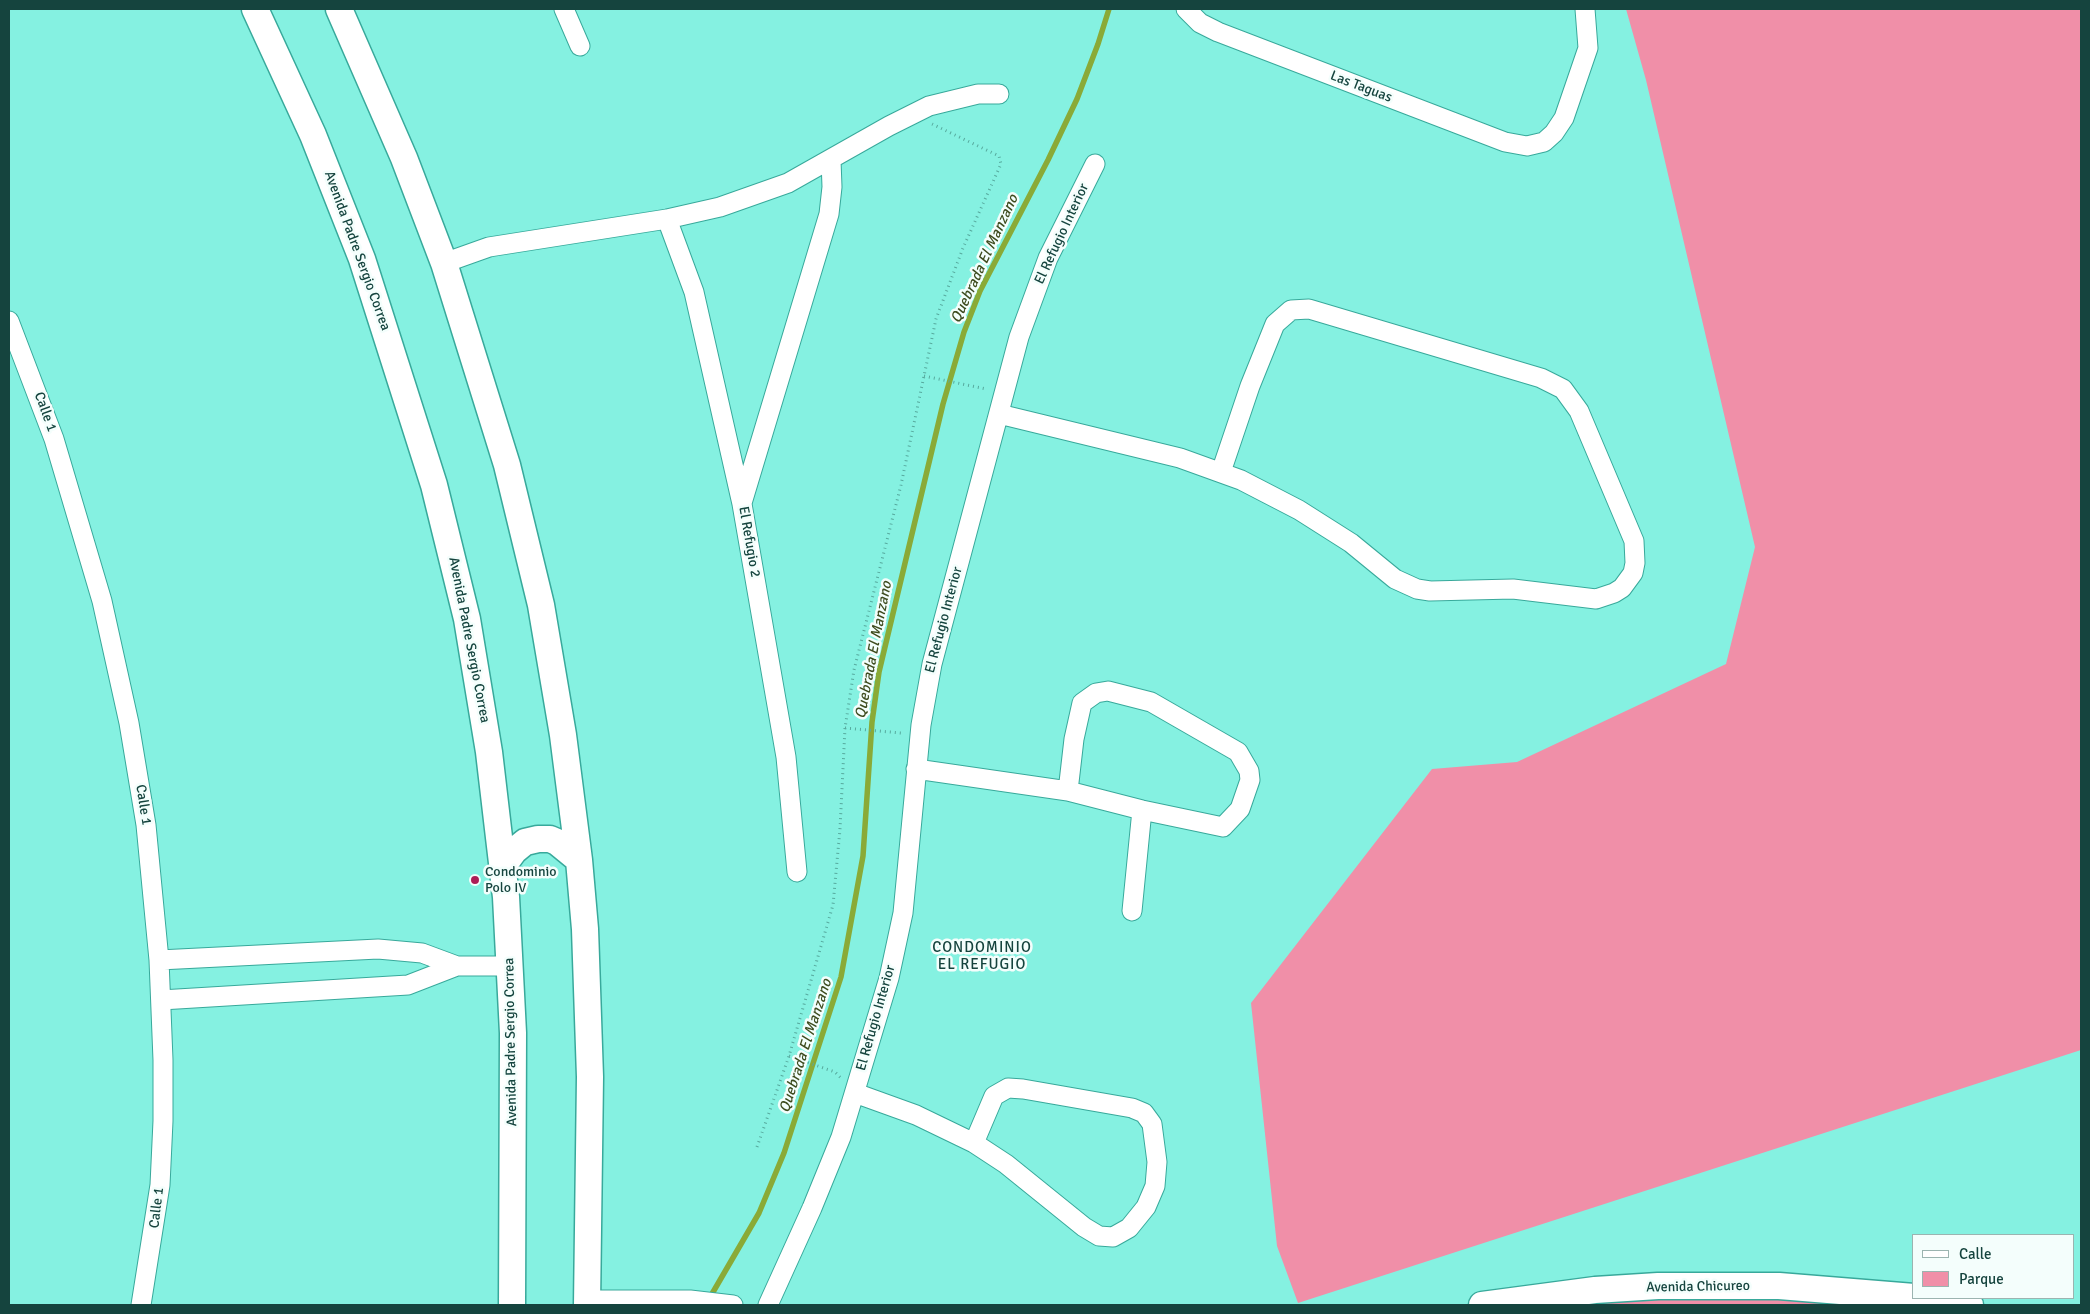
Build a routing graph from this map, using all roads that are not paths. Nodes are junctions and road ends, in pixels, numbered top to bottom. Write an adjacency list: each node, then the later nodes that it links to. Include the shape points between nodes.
1 (255, 9): 20 (street, Avenida Padre Sergio Correa, via 338,195 384,324 434,486 479,685)
2 (339, 9): 11 (street, via 404,158)
3 (564, 9): 6 (street)
4 (1186, 9): 5 (street, Las Taguas, via 1200,23 1214,30 1506,142 1528,146 1544,142 1564,118 1588,48)
5 (1585, 9)
6 (580, 46)
7 (999, 94): 8 (street, via 963,96 911,114)
8 (831, 160): 10 (street, via 788,183 749,198); 15 (street, via 829,214)
9 (1095, 164): 13 (street, El Refugio Interior, via 1063,226 1033,297)
10 (667, 219): 11 (street, via 489,247); 15 (street, El Refugio 2, via 696,299)
11 (444, 263): 19 (street, via 507,466 541,605 562,726)
12 (9, 321): 23 (street, Calle 1, via 54,439 106,618 145,815)
13 (999, 414): 14 (street, via 1180,458); 16 (street, El Refugio Interior, via 932,664)
14 (1221, 472): 14 (street, via 1262,489 1299,510 1351,543 1395,579 1417,589 1512,588 1596,599 1622,588 1633,573 1634,541 1579,411 1563,389 1541,378 1309,308 1291,310 1274,324)
15 (742, 504): 21 (street, El Refugio 2, via 786,757)
16 (916, 769): 17 (street); 27 (street, El Refugio Interior, via 903,913)
17 (1068, 791): 18 (street); 18 (street, via 1082,703 1096,693 1108,691 1151,702 1238,752 1250,770 1250,780 1240,808 1223,827)
18 (1142, 810): 22 (street)
19 (579, 860): 20 (street, via 557,842 538,839 525,842); 31 (street, via 590,1077)
20 (503, 866): 25 (street, Avenida Padre Sergio Correa)
21 (797, 872)
22 (1132, 911)
23 (159, 960): 24 (street, via 393,949 422,954); 26 (street, Calle 1)
24 (457, 966): 25 (street); 26 (street, via 408,985)
25 (510, 966): 34 (street, Avenida Padre Sergio Correa)
26 (161, 1000): 33 (street, Calle 1, via 163,1113 160,1185)
27 (855, 1093): 28 (street, via 916,1115); 35 (street, El Refugio Interior, via 826,1177)
28 (974, 1143): 28 (street, via 1100,1236 1113,1236 1129,1228 1146,1207 1155,1186 1154,1130 1149,1118 1132,1108 1008,1088 999,1092 991,1102)
29 (1912, 1298): 36 (street, Avenida Chicureo, via 1779,1286 1658,1286 1595,1290)
30 (1922, 1299): 37 (street, Avenida Chicureo)
31 (587, 1302): 32 (street, via 690,1300)
32 (727, 1304)
33 (141, 1305)
34 (512, 1305)
35 (768, 1305)
36 (1482, 1305)
37 (1964, 1305)

